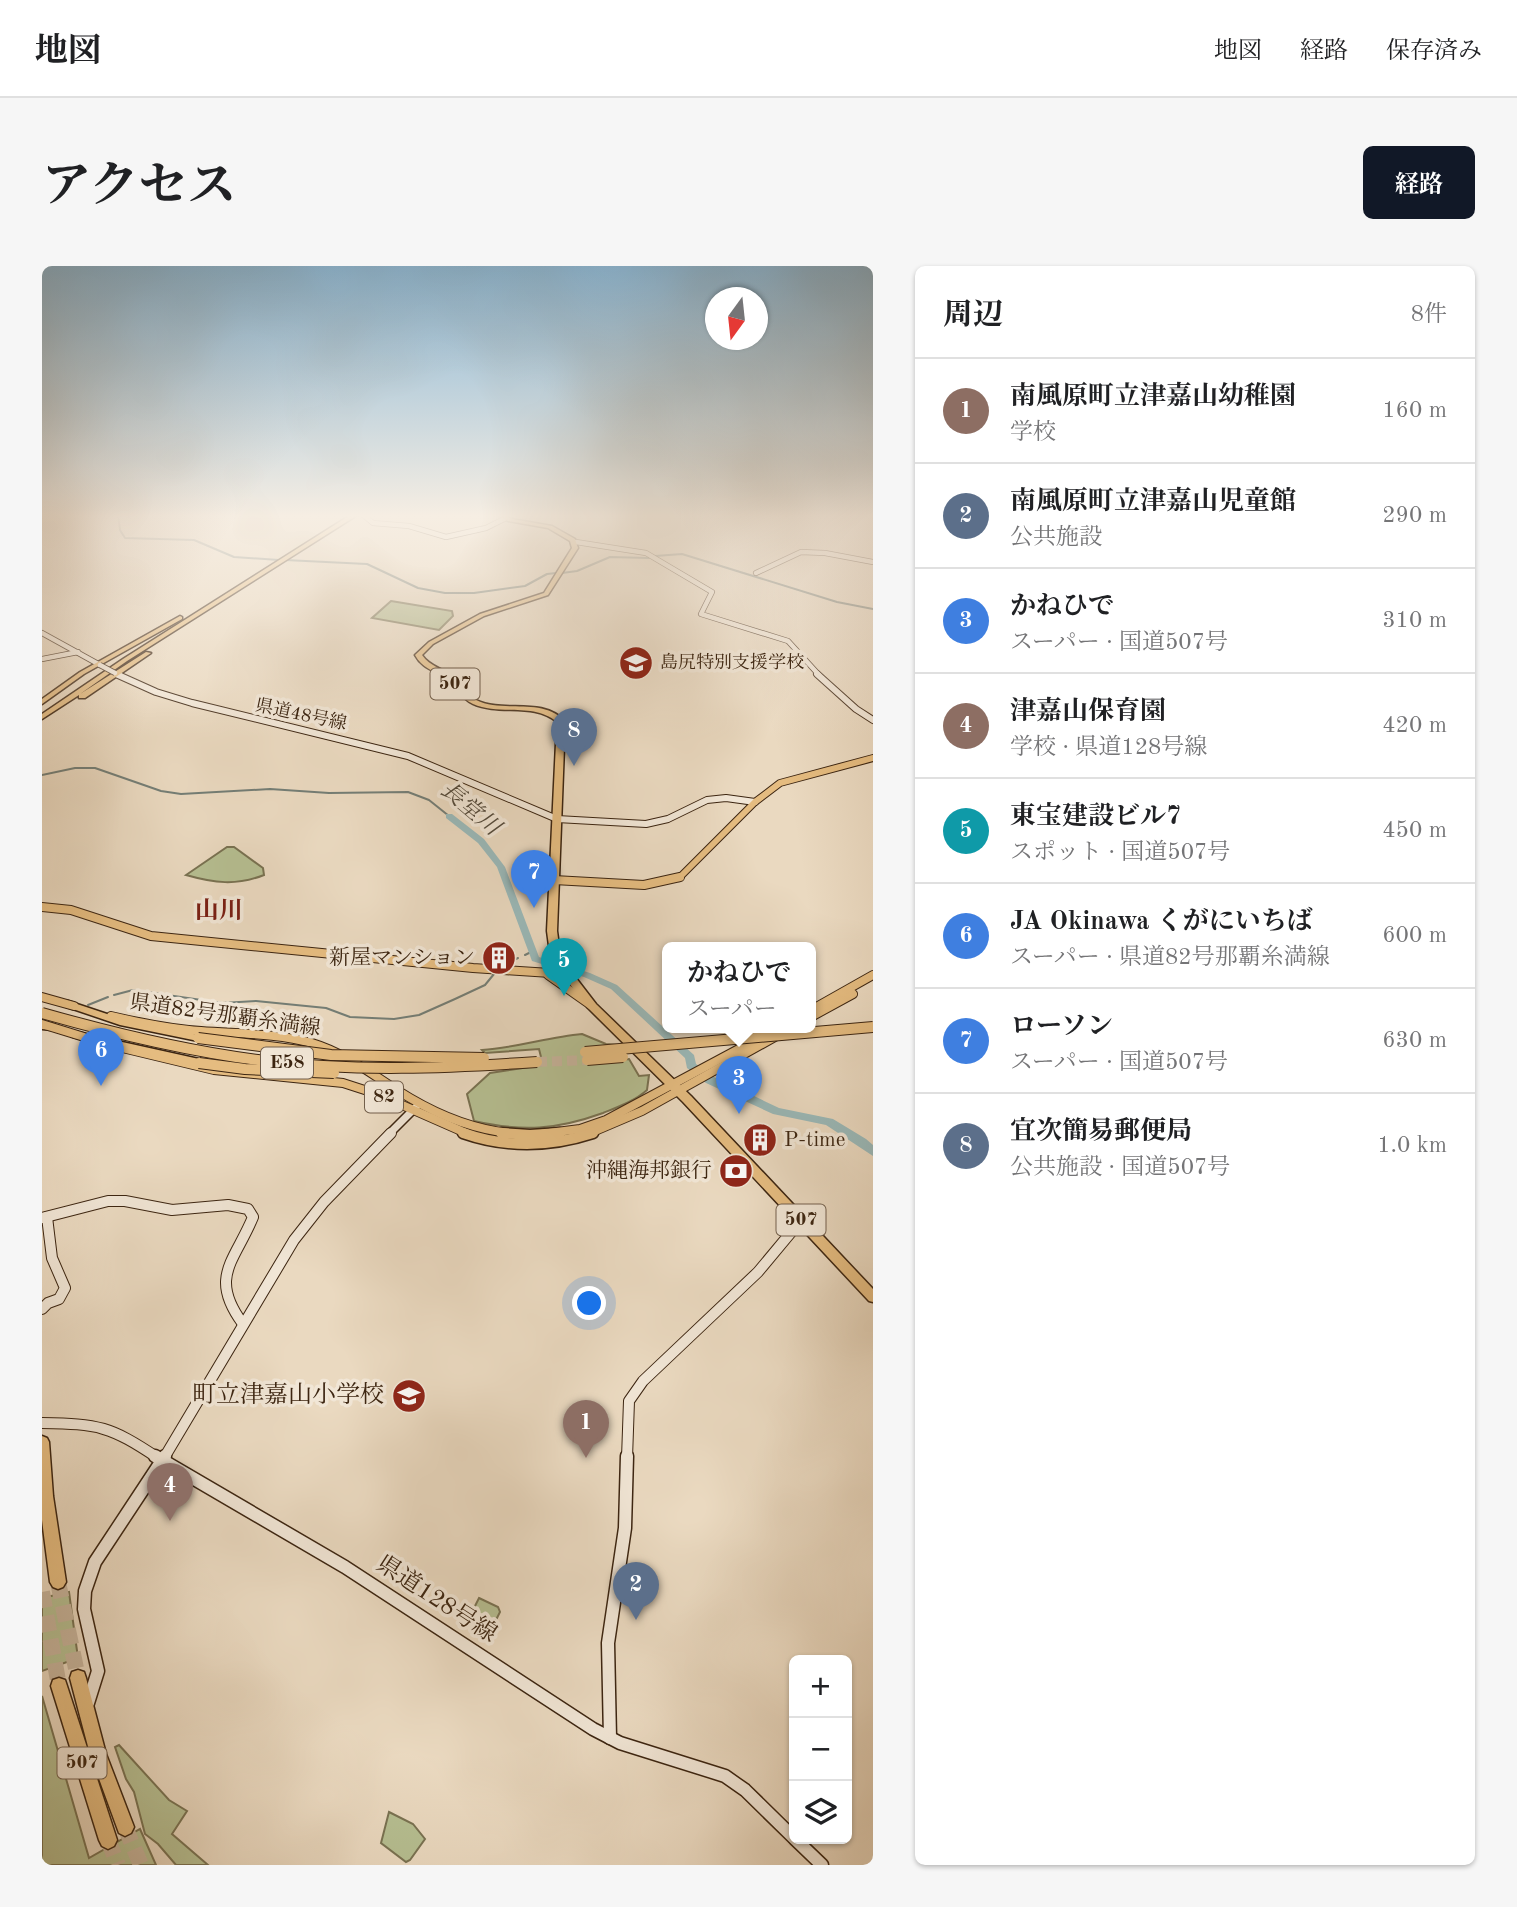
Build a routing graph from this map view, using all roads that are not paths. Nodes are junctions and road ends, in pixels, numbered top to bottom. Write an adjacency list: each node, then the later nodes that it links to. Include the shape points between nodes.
1 (235, 589): 4 (highway)
2 (551, 589): 19 (highway, 507, via 542,597 489,612 431,643 418,655 472,701 497,708 542,710 559,719 563,732)
3 (706, 589): 15 (street, via 712,592 701,614 788,641 807,665)
4 (227, 594): 8 (highway); 9 (highway); 13 (highway); 14 (highway)
5 (42, 633): 6 (street, 県道48号線)
6 (79, 652): 7 (street); 8 (street, 県道48号線)
7 (42, 659)
8 (99, 664): 9 (street, 県道48号線, bridge); 12 (highway)
9 (116, 673): 10 (street, 県道48号線); 11 (highway)
10 (126, 678): 11 (highway); 19 (street, 県道48号線, via 214,710 408,756)
11 (109, 680): 16 (highway)
12 (42, 702)
13 (42, 711)
14 (42, 717)
15 (873, 720)
16 (42, 725)
17 (873, 758): 18 (main road, via 793,778)
18 (755, 802): 19 (street, 県道48号線, via 707,800 646,824); 20 (main road, via 678,879 645,885)
19 (557, 819): 20 (highway, 507)
20 (554, 880): 23 (highway, 507, via 552,931)
21 (42, 907): 22 (main road, via 76,910 117,928 151,936)
22 (544, 974): 23 (main road); 28 (main road)
23 (566, 974): 28 (highway, 507)
24 (873, 975): 30 (main road)
25 (873, 982): 32 (main road)
26 (42, 997): 27 (main road, 県道82号那覇糸満線 / 82)
27 (68, 1004): 42 (highway, bridge, via 131,1025 198,1038 331,1055); 45 (main road, 県道82号那覇糸満線 / 82, via 170,1028 314,1044 363,1065)
28 (592, 1006): 44 (highway, 507)
29 (42, 1007): 42 (highway, E58, bridge, via 139,1034 275,1056)
30 (816, 1007)
31 (42, 1013): 42 (highway, E58, bridge, via 148,1041 268,1061 389,1068)
32 (816, 1014)
33 (46, 1026): 40 (main road, 県道82号那覇糸満線 / 82)
34 (873, 1027): 38 (highway, bridge)
35 (770, 1033): 43 (main road, 県道82号那覇糸満線 / 82)
36 (781, 1033): 43 (main road, 県道82号那覇糸満線 / 82)
37 (814, 1033): 39 (highway, bridge, via 586,1056)
38 (816, 1033)
39 (873, 1034)
40 (77, 1035): 42 (highway, bridge, via 199,1063 281,1071 422,1072); 45 (main road, 県道82号那覇糸満線 / 82, via 192,1067 345,1084)
41 (536, 1059): 42 (highway, E58, bridge)
42 (496, 1062)
43 (711, 1068): 44 (main road, 県道82号那覇糸満線 / 82)
44 (676, 1087): 45 (main road, 県道82号那覇糸満線 / 82, via 601,1131 544,1143 486,1139 450,1128); 47 (highway, 507)
45 (416, 1107): 50 (street, via 312,1215)
46 (45, 1218): 49 (street, via 52,1258 65,1288 59,1299); 50 (street, via 125,1201 172,1210 228,1205 248,1209 253,1217 226,1272 224,1288)
47 (804, 1224): 48 (highway, 507); 58 (street, via 643,1381 629,1401 625,1528 608,1643)
48 (873, 1297)
49 (44, 1304)
50 (243, 1324): 53 (street)
51 (42, 1423): 53 (street, 県道128号線, via 84,1424 116,1431)
52 (42, 1442): 54 (highway)
53 (163, 1460): 57 (street, via 89,1575 84,1609 98,1671); 58 (street, 県道128号線, via 345,1567)
54 (58, 1581)
55 (78, 1678): 57 (highway, 507)
56 (59, 1686): 61 (highway, 507)
57 (86, 1710): 59 (highway, 507)
58 (610, 1738): 60 (street, 県道128号線, via 725,1776)
59 (125, 1827)
60 (789, 1834)
61 (108, 1840)
62 (799, 1844): 63 (street, 県道128号線)
63 (822, 1865)

